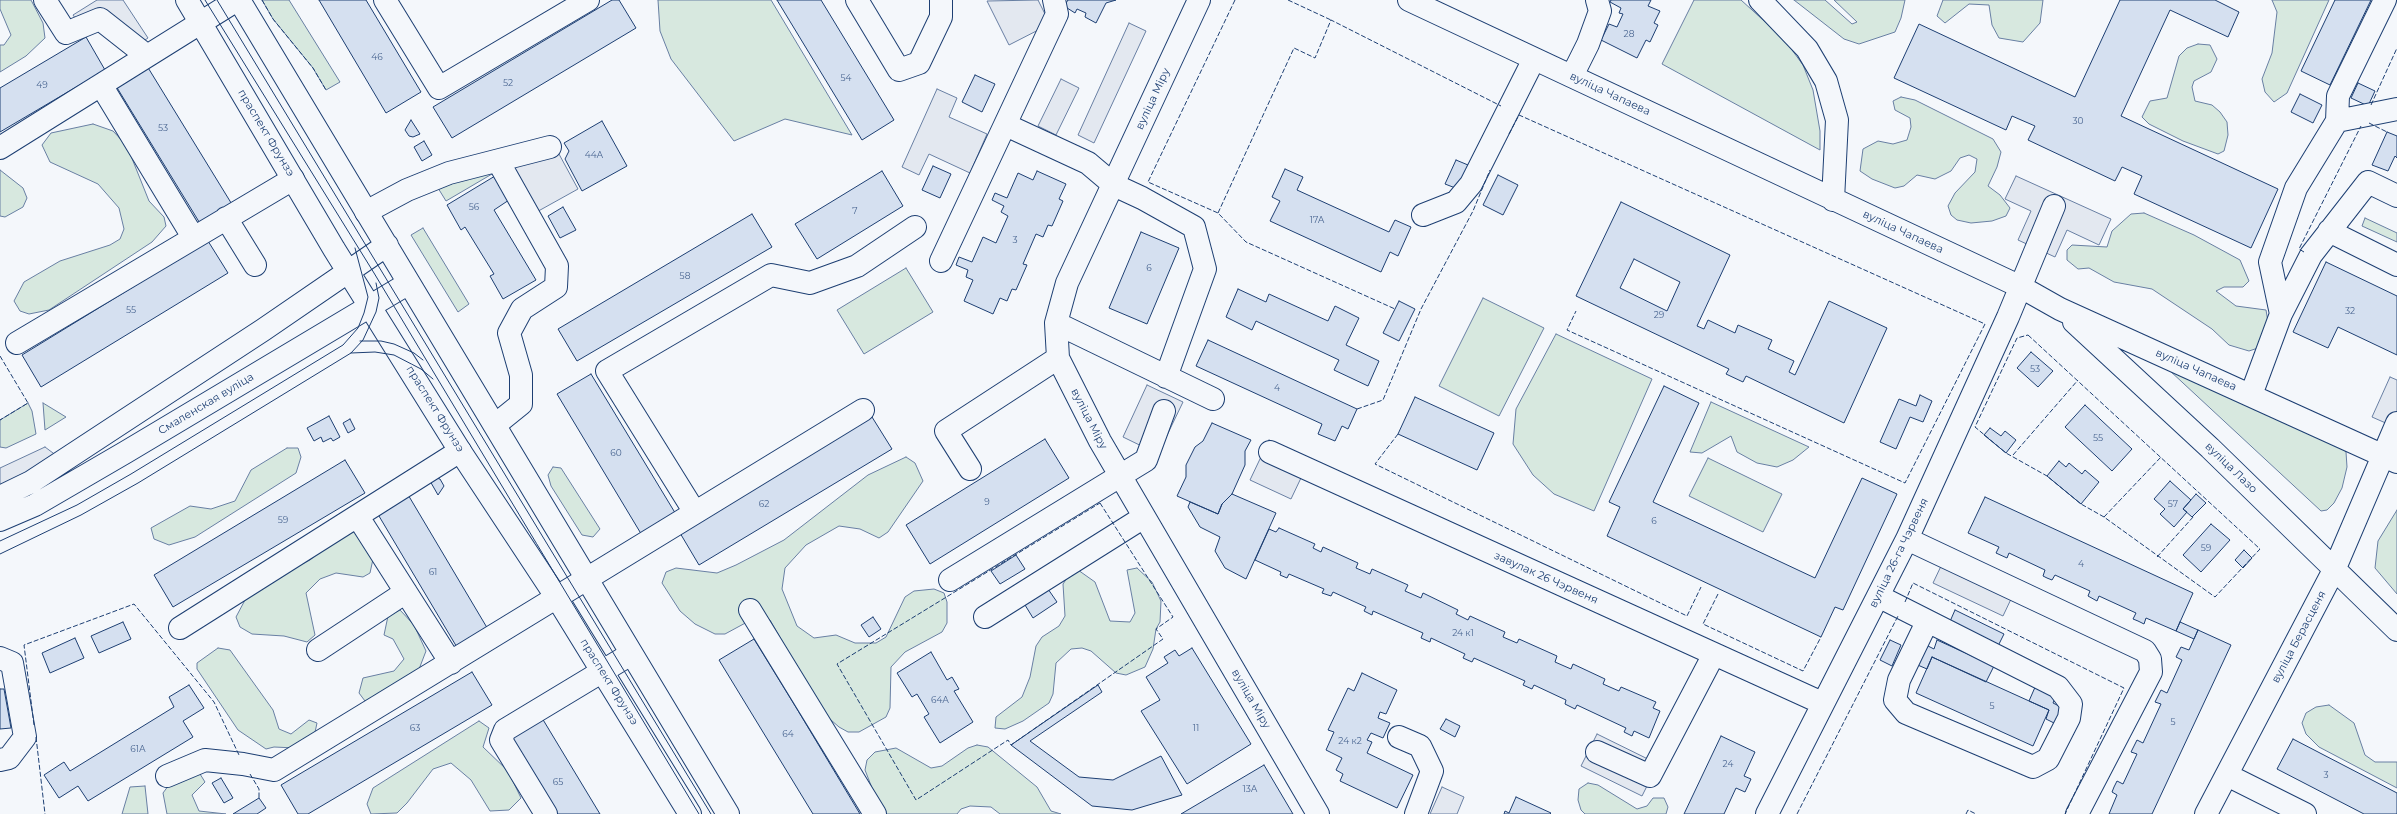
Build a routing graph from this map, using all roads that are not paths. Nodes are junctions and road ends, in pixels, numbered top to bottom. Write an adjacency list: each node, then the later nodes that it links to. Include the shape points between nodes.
1 (45, 0): 15 (street, via 66,33 100,19)
2 (187, 0): 14 (street, праспект Фрунзэ)
3 (238, 0): 14 (street); 30 (street)
4 (385, 0): 5 (street, via 439,88)
5 (588, 0)
6 (856, 0): 7 (street, via 899,70 919,63 942,17)
7 (941, 0)
8 (1054, 0): 21 (street, via 1057,14)
9 (1199, 0): 26 (street, вуліца Міру)
10 (1409, 0): 16 (street, вуліца Чапаева)
11 (1597, 0): 17 (street, via 1600,11 1588,44)
12 (1760, 0): 28 (street, via 1807,48 1826,82 1837,120)
13 (2385, 0): 20 (street, via 2338,96)
14 (200, 22): 15 (street); 25 (street, праспект Фрунзэ)
15 (147, 56): 18 (street)
16 (1534, 59): 17 (street, вуліца Чапаева); 31 (street, via 1471,184 1456,202)
17 (1572, 76): 28 (street, вуліца Чапаева)
18 (101, 85): 23 (street); 35 (street)
19 (2397, 109): 20 (street)
20 (2337, 121): 45 (street, via 2296,188 2270,262)
21 (1006, 125): 26 (street, via 1088,164); 37 (street)
22 (550, 147): 24 (street)
23 (0, 148)
24 (498, 160): 30 (street, via 449,173 407,190); 55 (street, via 557,266 556,287 522,309 509,333 521,375 521,404)
25 (293, 179): 32 (street); 40 (street, праспект Фрунзэ)
26 (1114, 185): 46 (street, вуліца Міру, via 1067,283); 49 (street, via 1194,227 1205,269)
27 (2397, 196): 34 (street, via 2368,182)
28 (1833, 200): 42 (street, вуліца Чапаева)
29 (2054, 206): 42 (street, вуліца 26-га Чэрвеня)
30 (366, 212): 36 (street)
31 (1423, 216)
32 (226, 218): 35 (street); 38 (street)
33 (915, 227): 62 (street, via 858,266 810,283 771,275 607,371)
34 (2329, 231): 39 (street); 45 (street, via 2311,255)
35 (193, 238): 47 (street)
36 (387, 245): 40 (street); 41 (street)
37 (941, 261)
38 (256, 265)
39 (2397, 265)
40 (348, 270): 43 (street, праспект Фрунзэ); 61 (street, via 308,300 168,393 31,482)
41 (409, 282): 43 (street, Смаленская вуліца); 55 (street)
42 (2021, 287): 44 (street, вуліца Чапаева); 66 (street, вуліца 26-га Чэрвеня)
43 (370, 306): 56 (street, праспект Фрунзэ); 65 (street, Смаленская вуліца, via 120,456 35,505)
44 (2060, 309): 50 (street, вуліца Чапаева); 67 (street, вуліца Лазо)
45 (2281, 314): 50 (street)
46 (1056, 323): 48 (street, вуліца Міру); 49 (street)
47 (17, 342)
48 (1058, 358): 59 (street, via 946,431); 60 (street, вуліца Міру)
49 (1166, 377): 51 (street)
50 (2251, 395): 58 (street, вуліца Чапаева)
51 (1213, 399)
52 (863, 410): 62 (street)
53 (1164, 411): 60 (street, via 1146,460)
54 (2397, 423): 58 (street, вуліца Берасценя)
55 (495, 425): 68 (street)
56 (460, 451): 63 (street); 72 (street, праспект Фрунзэ)
57 (1270, 452): 80 (street, завулак 26 Чэрвеня)
58 (2390, 458): 67 (street, вуліца Берасценя)
59 (970, 469)
60 (1120, 476): 64 (street, вуліца Міру); 69 (street)
61 (0, 497)
62 (694, 511): 68 (street)
63 (358, 517): 70 (street); 76 (street)
64 (1144, 518): 74 (street); 94 (street, вуліца Міру)
65 (0, 520)
66 (1907, 539): 71 (street, вуліца 26-га Чэрвеня); 97 (street, via 2144,651 2150,659 2151,672)
67 (2335, 568): 77 (street, вуліца Лазо); 88 (street, вуліца Берасценя)
68 (587, 579): 72 (street); 79 (street)
69 (950, 580)
70 (406, 592): 78 (street); 82 (street)
71 (1878, 596): 75 (street); 84 (street, вуліца 26-га Чэрвеня)
72 (557, 598): 82 (street); 83 (street, праспект Фрунзэ)
73 (750, 610): 93 (street)
74 (985, 616)
75 (1927, 622): 75 (street, via 2058,687 2071,704 2069,718 2048,758 2034,767 1906,713 1895,700 1899,680)
76 (180, 628)
77 (2397, 630)
78 (318, 650)
79 (632, 654): 83 (street); 92 (street)
80 (1714, 654): 84 (street, завулак 26 Чэрвеня); 86 (street, via 1650,776)
81 (0, 658): 87 (street, via 12,663 25,737 9,758)
82 (451, 663): 89 (street, via 274,770 206,760)
83 (602, 672): 90 (street, via 505,730 501,740); 91 (street, праспект Фрунзэ)
84 (1822, 703): 96 (street, вуліца 26-га Чэрвеня)
85 (1399, 737): 95 (street, via 1420,746 1432,771)
86 (1597, 752)
87 (0, 760)
88 (2227, 775): 98 (street, вуліца Берасценя); 99 (street)
89 (167, 776)
90 (546, 814)
91 (690, 814)
92 (728, 814)
93 (875, 814)
94 (1318, 814)
95 (1416, 814)
96 (1767, 814)
97 (2077, 814)
98 (2206, 814)
99 (2306, 814)

